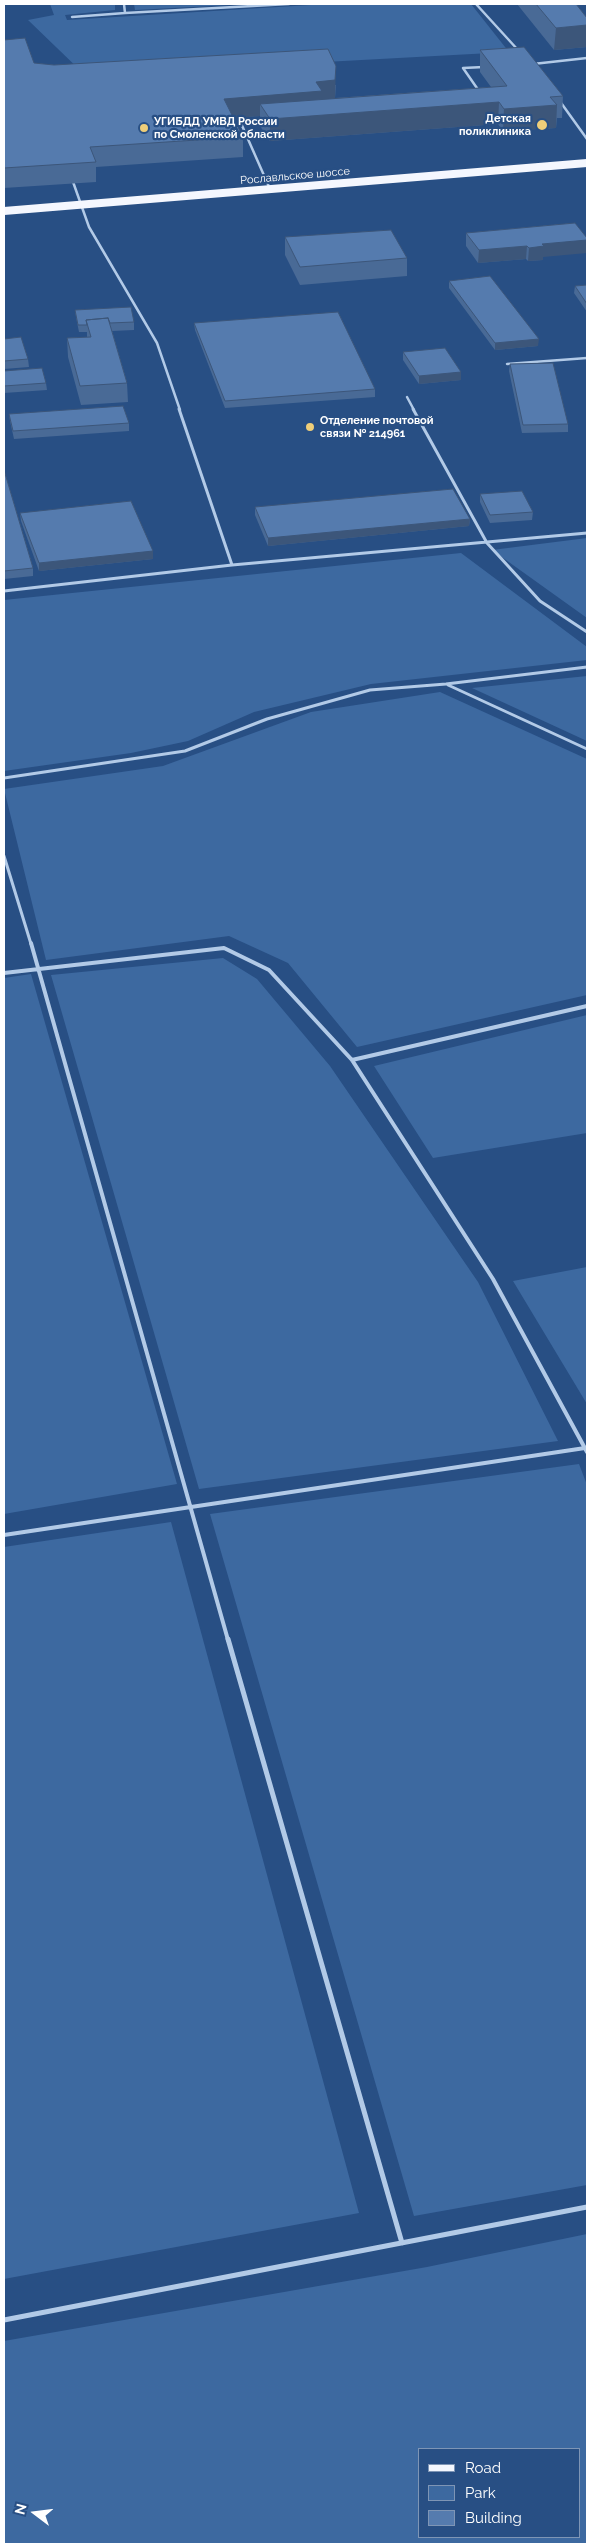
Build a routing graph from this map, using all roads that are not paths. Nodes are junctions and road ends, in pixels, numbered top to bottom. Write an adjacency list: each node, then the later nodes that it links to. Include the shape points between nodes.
1 (124, 4): 4 (lane)
2 (289, 4): 4 (lane)
3 (476, 4): 6 (lane)
4 (125, 13): 5 (lane)
5 (72, 17)
6 (518, 51)
7 (587, 58): 9 (lane, via 531,64)
8 (492, 66): 10 (lane, via 463,68)
9 (537, 71)
10 (482, 96)
11 (559, 99): 13 (lane)
12 (269, 119): 16 (lane, via 240,121)
13 (587, 139)
14 (587, 163): 16 (main road, Рославльское шоссе)
15 (69, 172): 17 (lane)
16 (270, 189): 17 (main road, Рославльское шоссе)
17 (82, 206): 18 (main road, Рославльское шоссе); 24 (lane, via 89,227 157,343)
18 (4, 211)
19 (587, 358): 20 (lane)
20 (507, 364)
21 (407, 397): 23 (lane)
22 (587, 533): 23 (lane)
23 (487, 543): 24 (lane); 26 (lane, via 540,601)
24 (232, 565): 25 (lane)
25 (4, 592)
26 (587, 632)
27 (587, 667): 28 (lane)
28 (446, 684): 29 (lane); 30 (lane, via 370,690 267,719 185,751)
29 (587, 749)
30 (4, 778)
31 (4, 856): 32 (lane)
32 (39, 968): 33 (lane); 35 (lane, via 224,948 269,970); 37 (lane)
33 (4, 973)
34 (587, 1006): 35 (lane)
35 (352, 1060): 36 (lane, via 493,1279)
36 (586, 1450): 37 (lane)
37 (190, 1507): 38 (lane); 40 (lane)
38 (4, 1535)
39 (587, 2207): 40 (lane)
40 (402, 2243): 41 (lane)
41 (4, 2320)

